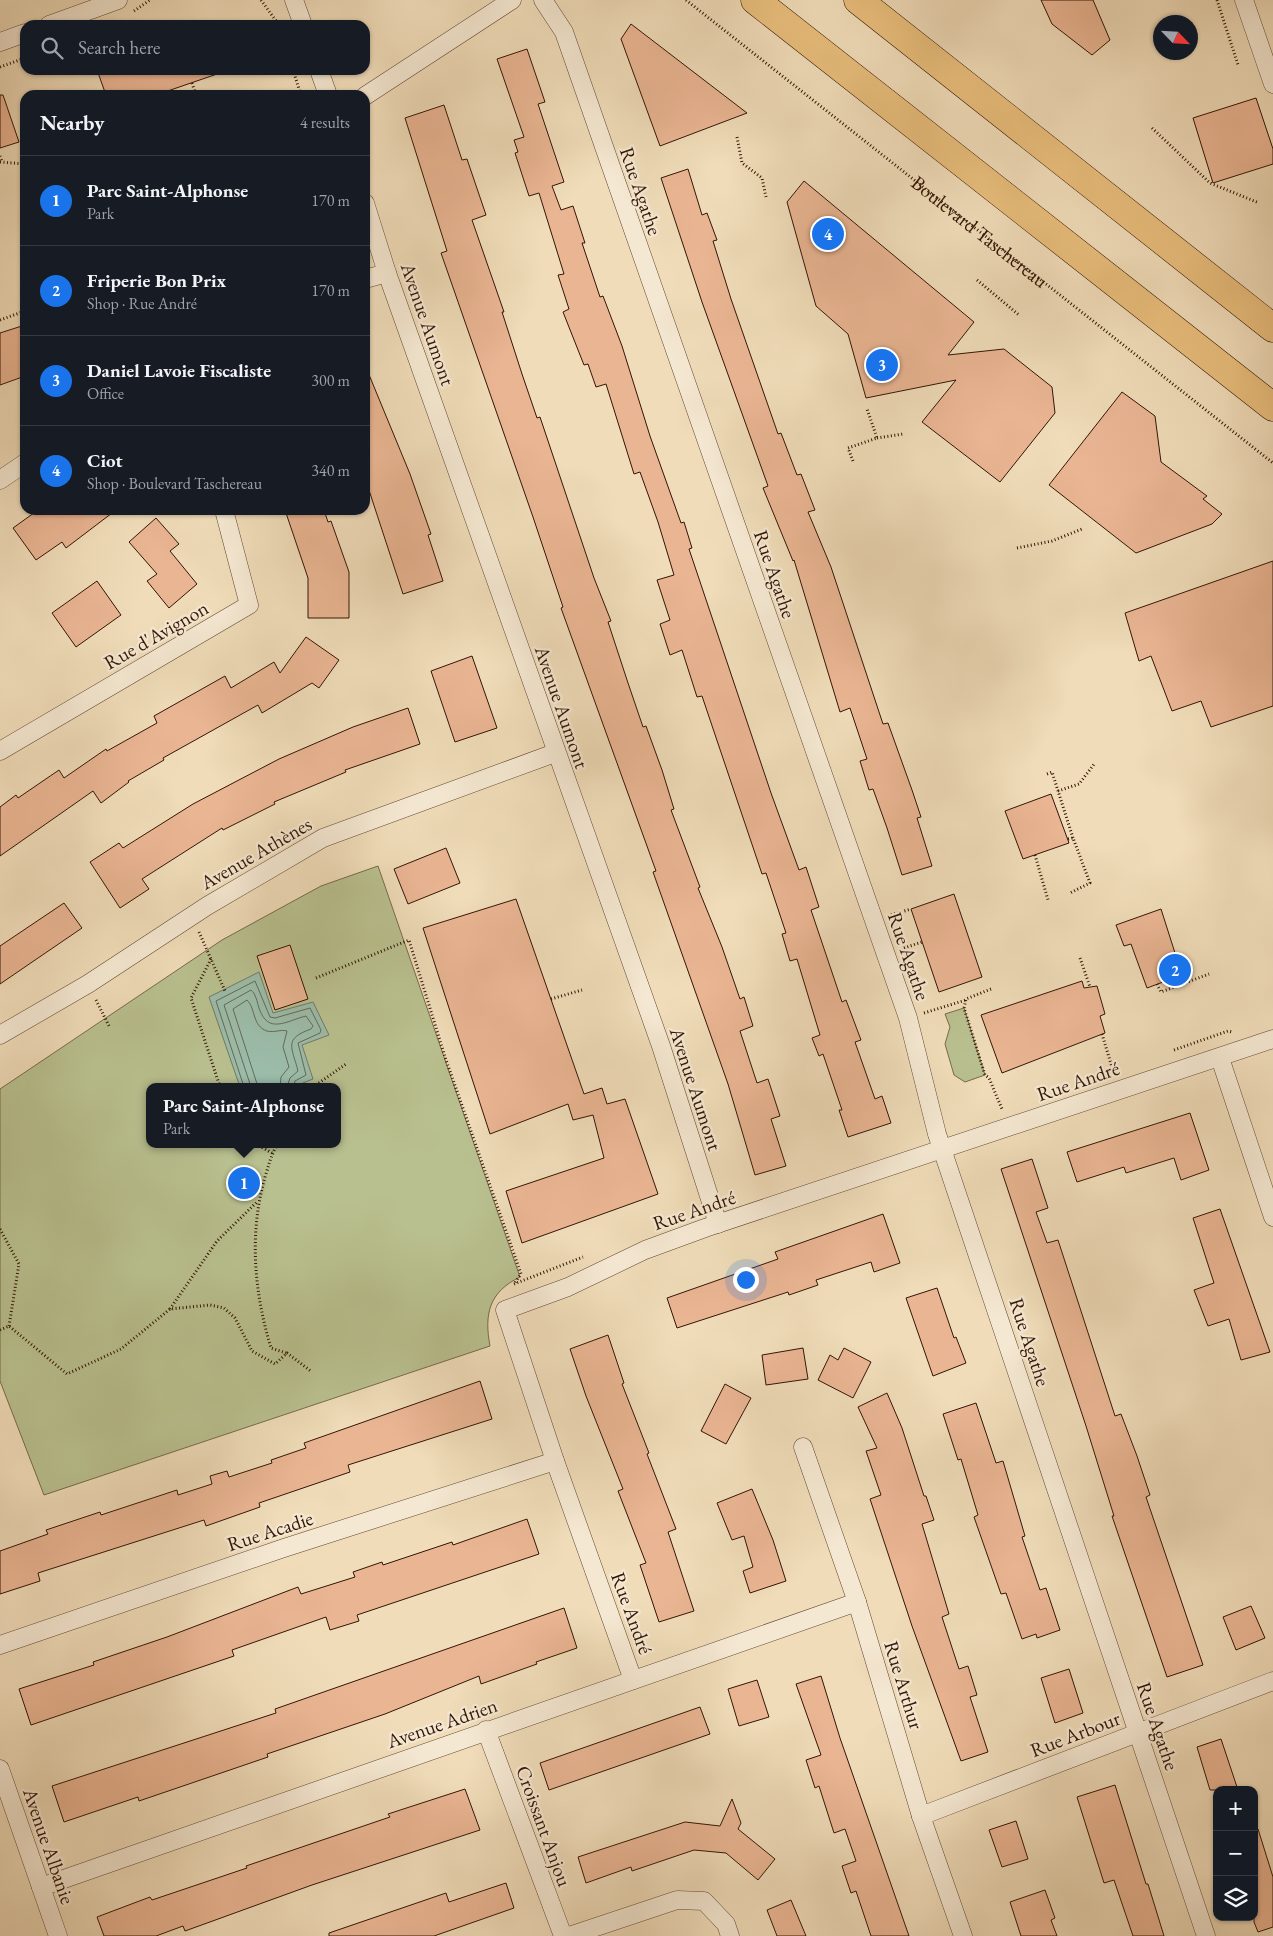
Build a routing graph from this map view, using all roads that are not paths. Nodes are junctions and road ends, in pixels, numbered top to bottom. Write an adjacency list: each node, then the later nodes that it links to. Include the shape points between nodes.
1 (118, 0): 8 (street)
2 (294, 0): 9 (street)
3 (512, 0): 15 (street)
4 (543, 0): 29 (street, Rue Agathe, via 564,32 908,1018 937,1134)
5 (754, 0): 20 (main road)
6 (858, 0): 19 (main road)
7 (1244, 0): 13 (street)
8 (63, 20)
9 (301, 20)
10 (20, 35): 11 (street)
11 (0, 42)
12 (321, 75): 14 (street)
13 (1273, 84)
14 (326, 90)
15 (370, 93)
16 (370, 219): 17 (street, Avenue Aumont)
17 (387, 273): 18 (street); 25 (street, Avenue Aumont)
18 (370, 278)
19 (1273, 328)
20 (1273, 407)
21 (20, 466): 22 (street)
22 (0, 480)
23 (225, 515): 24 (street, Rue d'Avignon, via 249,605)
24 (0, 752)
25 (555, 753): 26 (street, Avenue Athènes, via 323,838); 31 (street, Avenue Aumont, via 661,1046)
26 (0, 1035)
27 (1273, 1040): 28 (street, Rue André)
28 (1220, 1058): 29 (street, Rue André); 30 (street)
29 (944, 1149): 31 (street, Rue André); 39 (street, Rue Agathe)
30 (1273, 1217)
31 (718, 1224): 33 (street, Rue André, via 645,1250 568,1287 505,1310)
32 (803, 1447): 34 (street, Rue Arthur)
33 (555, 1461): 35 (street, Rue Acadie, via 284,1548); 36 (street, Rue André)
34 (857, 1602): 36 (street, Avenue Adrien); 41 (street, Rue Arthur)
35 (0, 1645)
36 (633, 1680): 38 (street, Avenue Adrien)
37 (1273, 1681): 39 (street, Rue Arbour)
38 (486, 1730): 42 (street, Avenue Adrien); 44 (street, Croissant Anjou)
39 (1137, 1733): 41 (street, Rue Arbour); 48 (street, Rue Agathe)
40 (0, 1769): 42 (street, Avenue Albanie)
41 (921, 1816): 47 (street, Rue Arthur)
42 (41, 1887): 43 (street, Avenue Albanie)
43 (58, 1936)
44 (563, 1936)
45 (568, 1936): 46 (street, via 677,1900 704,1901 726,1924)
46 (730, 1936)
47 (962, 1936)
48 (1206, 1936)

